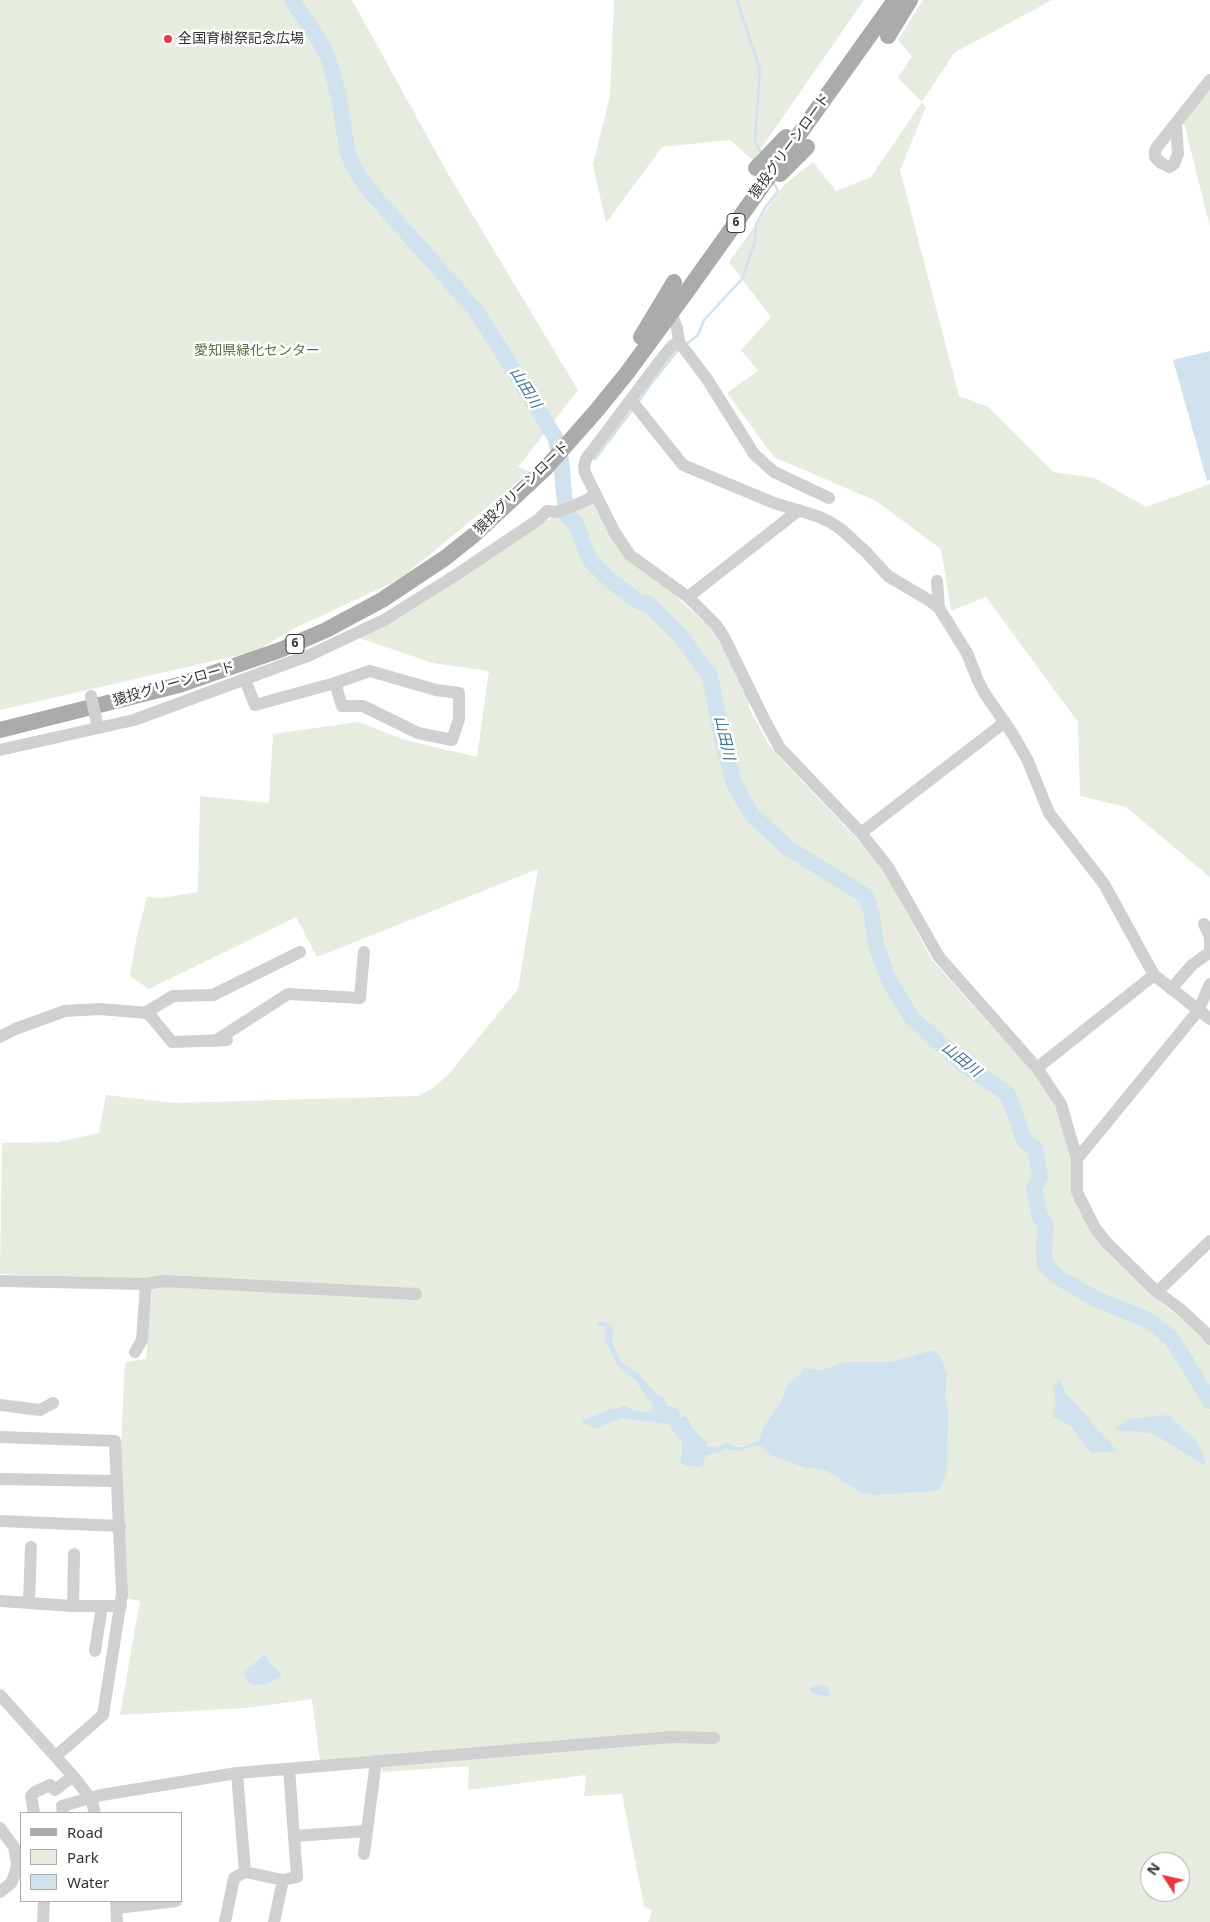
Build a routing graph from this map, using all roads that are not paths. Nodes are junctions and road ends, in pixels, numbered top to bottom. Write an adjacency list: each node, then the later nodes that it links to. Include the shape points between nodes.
1 (891, 0): 8 (main road, via 808,110)
2 (895, 0): 9 (main road, 猿投グリーンロード / 6)
3 (910, 0): 4 (main road)
4 (888, 36)
5 (1210, 80): 6 (street)
6 (1176, 123)
7 (807, 147): 9 (main road, via 767,189 700,277)
8 (756, 168)
9 (680, 288): 23 (main road, 猿投グリーンロード / 6, via 597,410 545,469 445,558 382,600 280,650 179,685)
10 (674, 320): 11 (street)
11 (679, 342): 12 (street, via 672,346); 14 (street, via 707,379 754,454 774,472)
12 (630, 400): 13 (street, via 586,459 584,466); 15 (street, via 683,465 774,503)
13 (595, 494): 17 (street, via 630,555); 19 (street, via 558,512 547,511 467,568 384,620 310,655)
14 (829, 498)
15 (799, 510): 17 (street); 18 (street, via 818,516 842,530 888,576)
16 (937, 581): 18 (street)
17 (688, 597): 26 (street, via 724,637 780,748)
18 (939, 608): 22 (street, via 967,653 985,694)
19 (245, 680): 20 (street, via 255,705); 24 (street, via 134,720)
20 (335, 683): 20 (street, via 342,706 363,706 418,733 452,740 459,718 459,693 436,690 370,671)
21 (91, 696): 24 (street, bridge, via 97,723 78,727)
22 (1005, 722): 26 (street); 30 (street, via 1027,759 1049,813 1104,884)
23 (0, 730)
24 (79, 732): 25 (street)
25 (0, 750)
26 (861, 833): 37 (street, via 888,867 939,957)
27 (1204, 924): 32 (street, via 1210,938 1210,952 1192,965)
28 (300, 952): 34 (street, via 213,996 173,996)
29 (364, 952): 34 (street, via 360,998 288,994 221,1041 172,1042)
30 (1154, 975): 32 (street); 37 (street)
31 (1210, 984): 33 (street)
32 (1171, 989): 33 (street)
33 (1198, 1010): 35 (street); 38 (street)
34 (145, 1013): 36 (street, via 100,1008 64,1011)
35 (1210, 1019)
36 (0, 1036)
37 (1037, 1068): 38 (street, via 1061,1104)
38 (1077, 1159): 42 (street, via 1077,1192 1095,1228)
39 (1210, 1241): 42 (street)
40 (0, 1281): 41 (street)
41 (146, 1284): 43 (street, via 164,1281); 45 (street, via 142,1340)
42 (1157, 1292): 44 (street, via 1179,1308)
43 (416, 1294)
44 (1210, 1339)
45 (135, 1352)
46 (53, 1403): 47 (street, via 40,1410)
47 (0, 1404)
48 (0, 1437): 50 (street, via 115,1441)
49 (0, 1479): 50 (street)
50 (116, 1481): 52 (street)
51 (0, 1521): 52 (street)
52 (120, 1526): 59 (street)
53 (31, 1547): 56 (street)
54 (74, 1554): 57 (street)
55 (0, 1601): 56 (street)
56 (29, 1602): 57 (street)
57 (73, 1606): 58 (street)
58 (102, 1606): 59 (street); 60 (street)
59 (121, 1606): 63 (street, via 103,1715)
60 (95, 1651)
61 (0, 1695): 63 (street)
62 (714, 1738): 64 (street, via 671,1737)
63 (56, 1756): 67 (street)
64 (376, 1761): 65 (street); 73 (street)
65 (289, 1769): 66 (street); 74 (street)
66 (237, 1773): 68 (street); 76 (street)
67 (73, 1776): 68 (street); 69 (street, via 55,1790 50,1785 34,1792 31,1796)
68 (91, 1799): 70 (street, via 62,1806); 71 (street)
69 (34, 1812)
70 (63, 1812)
71 (95, 1812)
72 (0, 1828): 78 (street, via 14,1847 17,1864 13,1878)
73 (367, 1831): 74 (street); 75 (street)
74 (294, 1836): 77 (street, via 297,1877)
75 (364, 1854)
76 (245, 1872): 77 (street); 84 (street, via 234,1878)
77 (283, 1880): 85 (street)
78 (0, 1892)
79 (44, 1902): 82 (street)
80 (149, 1902): 81 (street)
81 (117, 1904): 83 (street)
82 (43, 1922)
83 (117, 1922)
84 (225, 1922)
85 (274, 1922)

